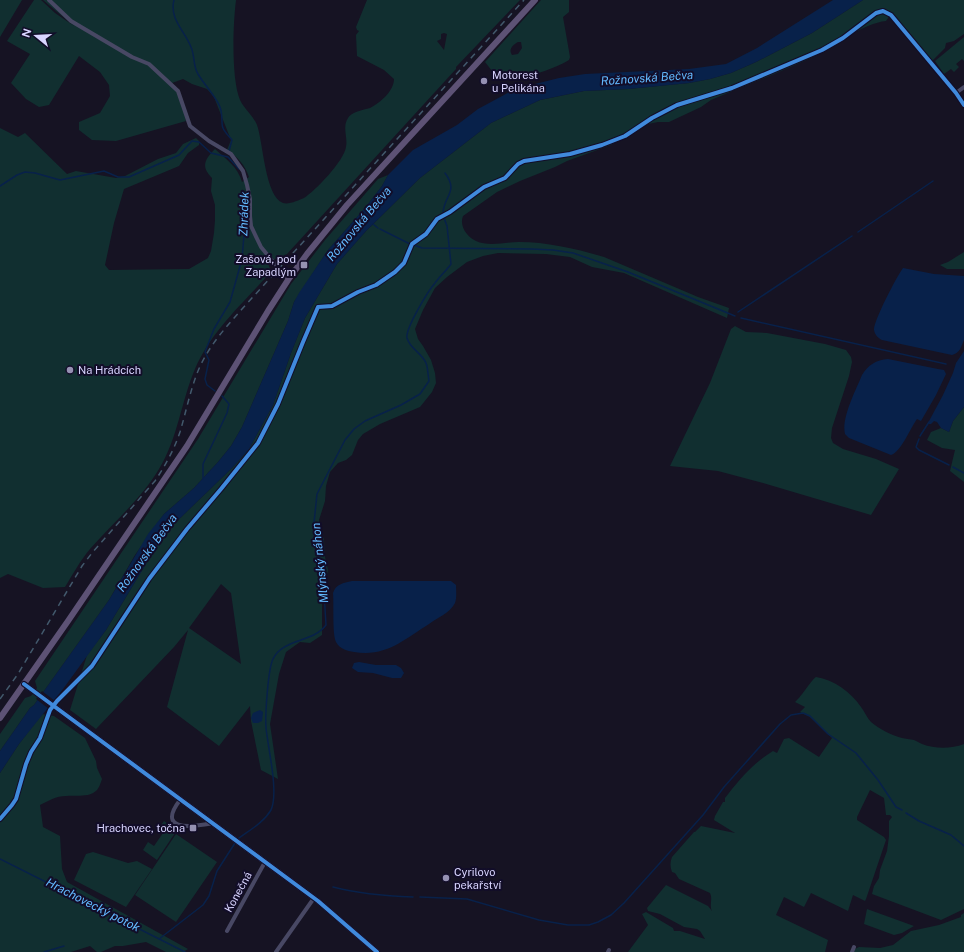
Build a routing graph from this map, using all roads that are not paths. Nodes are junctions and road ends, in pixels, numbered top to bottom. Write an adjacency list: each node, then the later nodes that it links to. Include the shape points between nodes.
1 (49, 0): 5 (street, via 71,21 132,57 149,64 178,91 190,126 231,154 243,171 251,226 261,247)
2 (535, 0): 5 (main road, via 342,211)
3 (964, 87): 4 (street, via 956,93)
4 (964, 105)
5 (288, 280): 6 (main road, via 187,446)
6 (24, 684): 7 (main road); 8 (street)
7 (0, 718)
8 (180, 800): 9 (street); 9 (street, via 171,813 175,824 185,826)
9 (212, 823): 10 (street)
10 (265, 862): 11 (street); 12 (street, Konečná)
11 (314, 898): 14 (street); 15 (street)
12 (227, 931)
13 (854, 947): 16 (street)
14 (276, 952)
15 (377, 952)
16 (852, 952)

